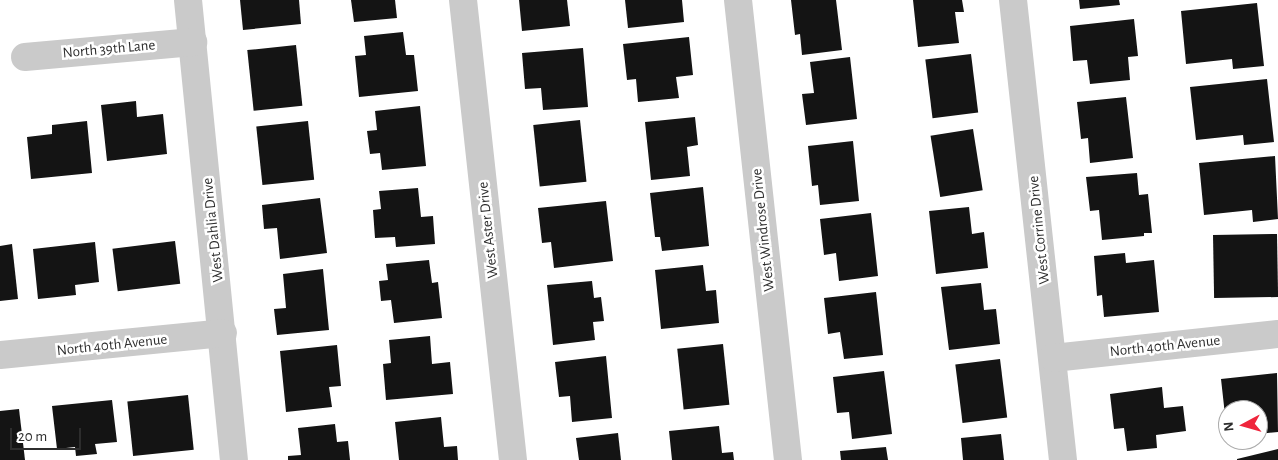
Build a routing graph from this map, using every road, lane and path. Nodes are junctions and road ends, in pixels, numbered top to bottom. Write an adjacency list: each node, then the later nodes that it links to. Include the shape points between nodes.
1 (188, 0): 5 (street, West Dahlia Drive)
2 (463, 0): 12 (street, West Aster Drive)
3 (738, 0): 13 (street, West Windrose Drive)
4 (1013, 0): 10 (street, West Corrine Drive)
5 (193, 42): 6 (street, North 39th Lane); 7 (street, West Dahlia Drive)
6 (25, 57)
7 (223, 334): 9 (street, North 40th Avenue); 11 (street, West Dahlia Drive)
8 (1278, 334): 10 (street, North 40th Avenue)
9 (0, 355)
10 (1052, 358): 14 (street, West Corrine Drive)
11 (234, 460)
12 (513, 460)
13 (788, 460)
14 (1063, 460)

